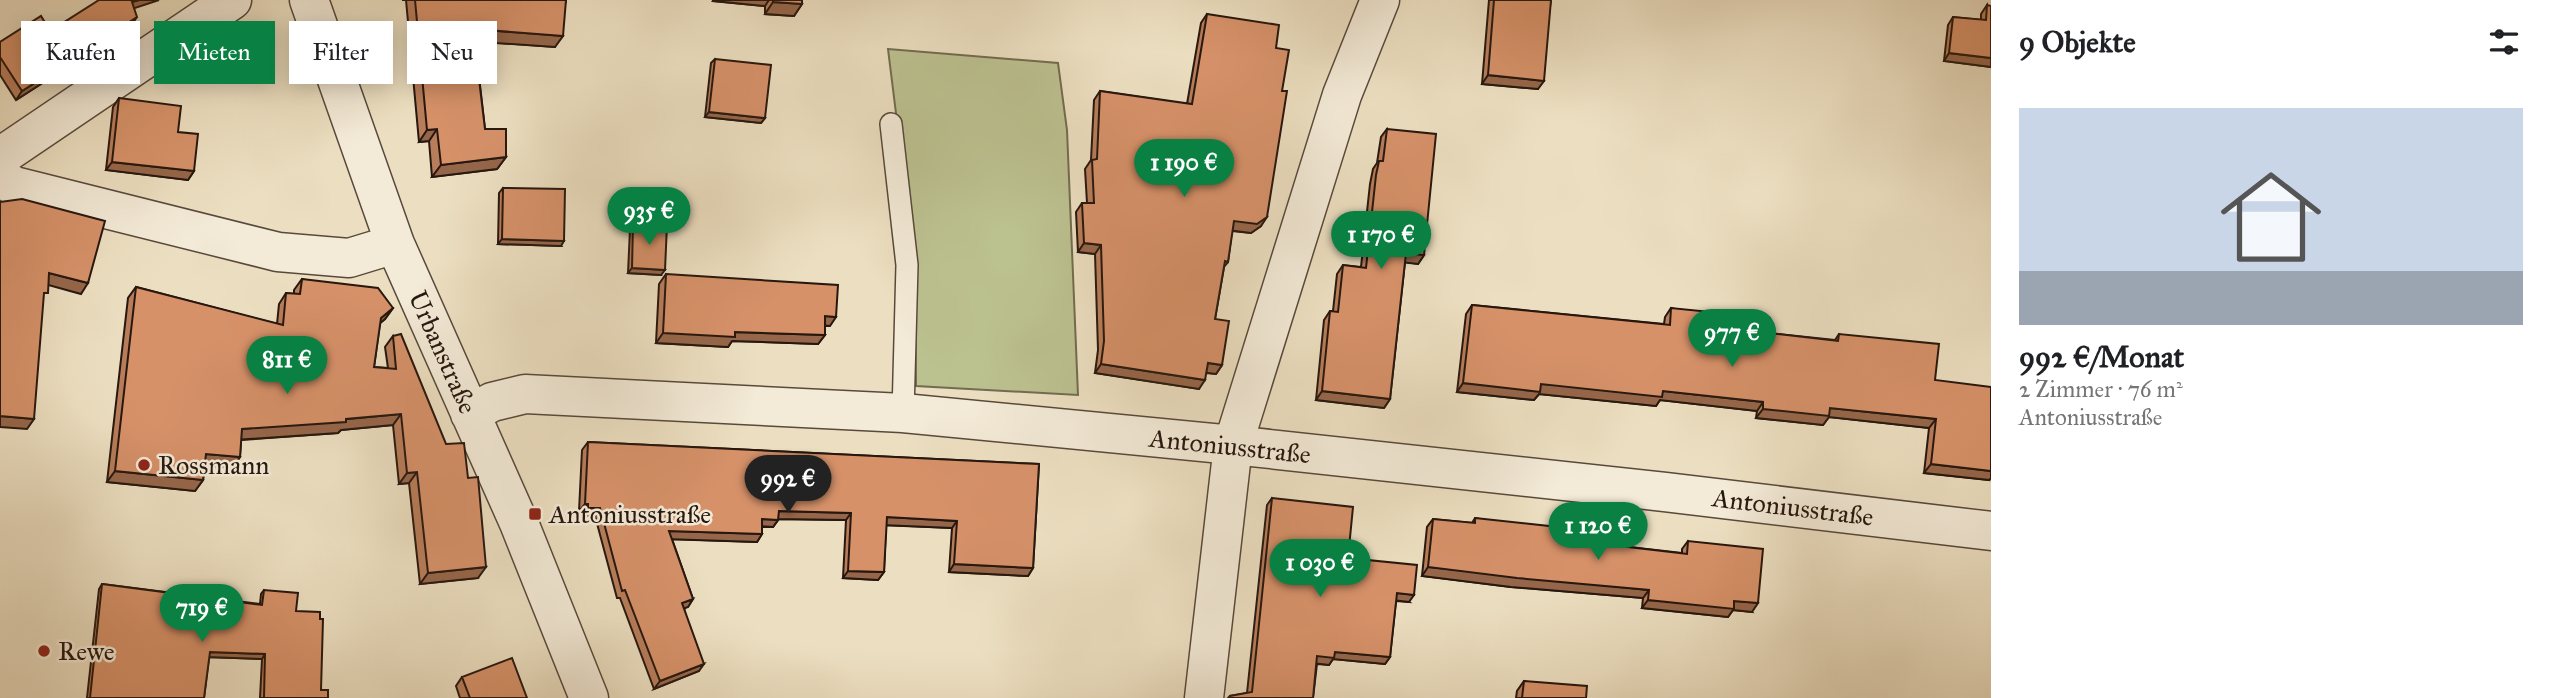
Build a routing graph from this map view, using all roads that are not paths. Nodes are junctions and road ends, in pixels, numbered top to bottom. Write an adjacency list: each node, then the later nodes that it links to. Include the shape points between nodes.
1 (232, 0): 5 (street)
2 (309, 0): 7 (street, Urbanstraße)
3 (1380, 0): 10 (street, via 1342,95)
4 (891, 124): 9 (lane, via 907,265)
5 (0, 158)
6 (0, 177): 7 (street, via 14,186 278,252 349,257)
7 (395, 244): 8 (street, Urbanstraße)
8 (470, 414): 9 (street, Antoniusstraße, via 492,402 525,394); 12 (street, Urbanstraße)
9 (903, 414): 10 (street, Antoniusstraße)
10 (1233, 445): 11 (street, Antoniusstraße); 13 (street)
11 (1991, 531)
12 (589, 698)
13 (1204, 698)

